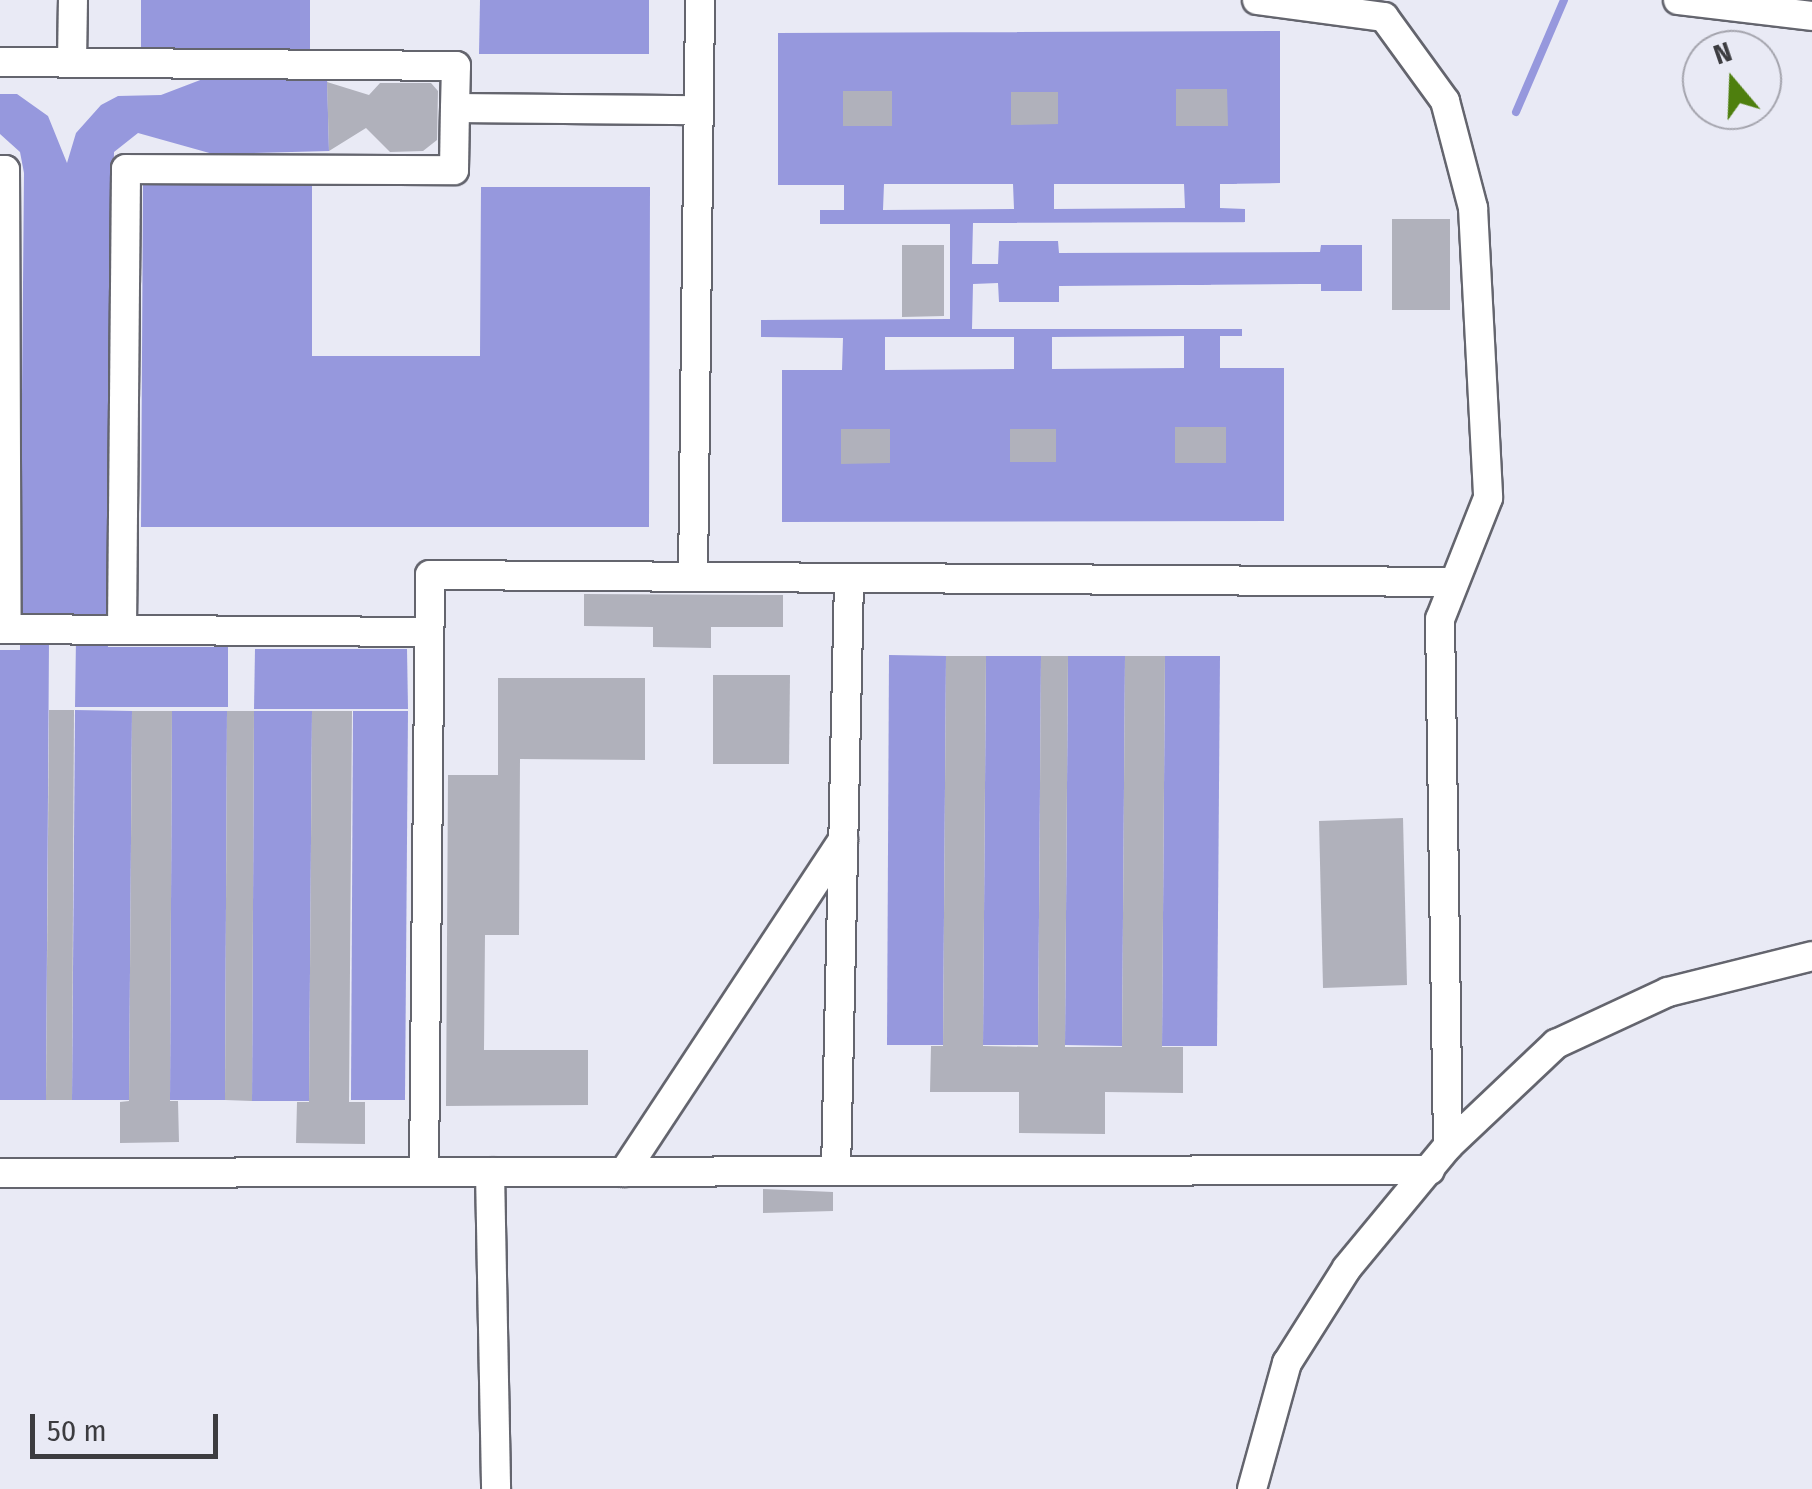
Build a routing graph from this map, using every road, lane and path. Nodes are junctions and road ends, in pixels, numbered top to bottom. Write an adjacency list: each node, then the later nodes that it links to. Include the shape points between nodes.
1 (73, 0): 7 (lane)
2 (700, 0): 9 (lane)
3 (1257, 0): 13 (lane, via 1384,16 1445,101 1474,208 1488,498)
4 (1678, 0): 5 (lane)
5 (1812, 16)
6 (0, 62): 7 (lane)
7 (72, 62): 8 (lane, via 456,66)
8 (455, 108): 9 (lane); 15 (lane, via 454,170 126,169)
9 (699, 110): 11 (lane)
10 (0, 170): 14 (lane)
11 (693, 577): 12 (lane); 16 (lane, via 430,576)
12 (848, 578): 13 (lane); 17 (lane)
13 (1450, 582): 19 (lane, via 1440,619)
14 (4, 630): 15 (lane)
15 (122, 630): 16 (lane)
16 (430, 632): 22 (lane)
17 (843, 840): 21 (lane); 24 (lane)
18 (1812, 956): 19 (lane, via 1668,992 1556,1044)
19 (1448, 1146): 20 (lane)
20 (1430, 1170): 21 (lane); 27 (lane, via 1347,1268 1288,1362)
21 (836, 1171): 24 (lane)
22 (424, 1172): 23 (lane); 25 (lane)
23 (490, 1172): 24 (lane); 26 (lane)
24 (624, 1172)
25 (0, 1173)
26 (496, 1489)
27 (1252, 1489)

